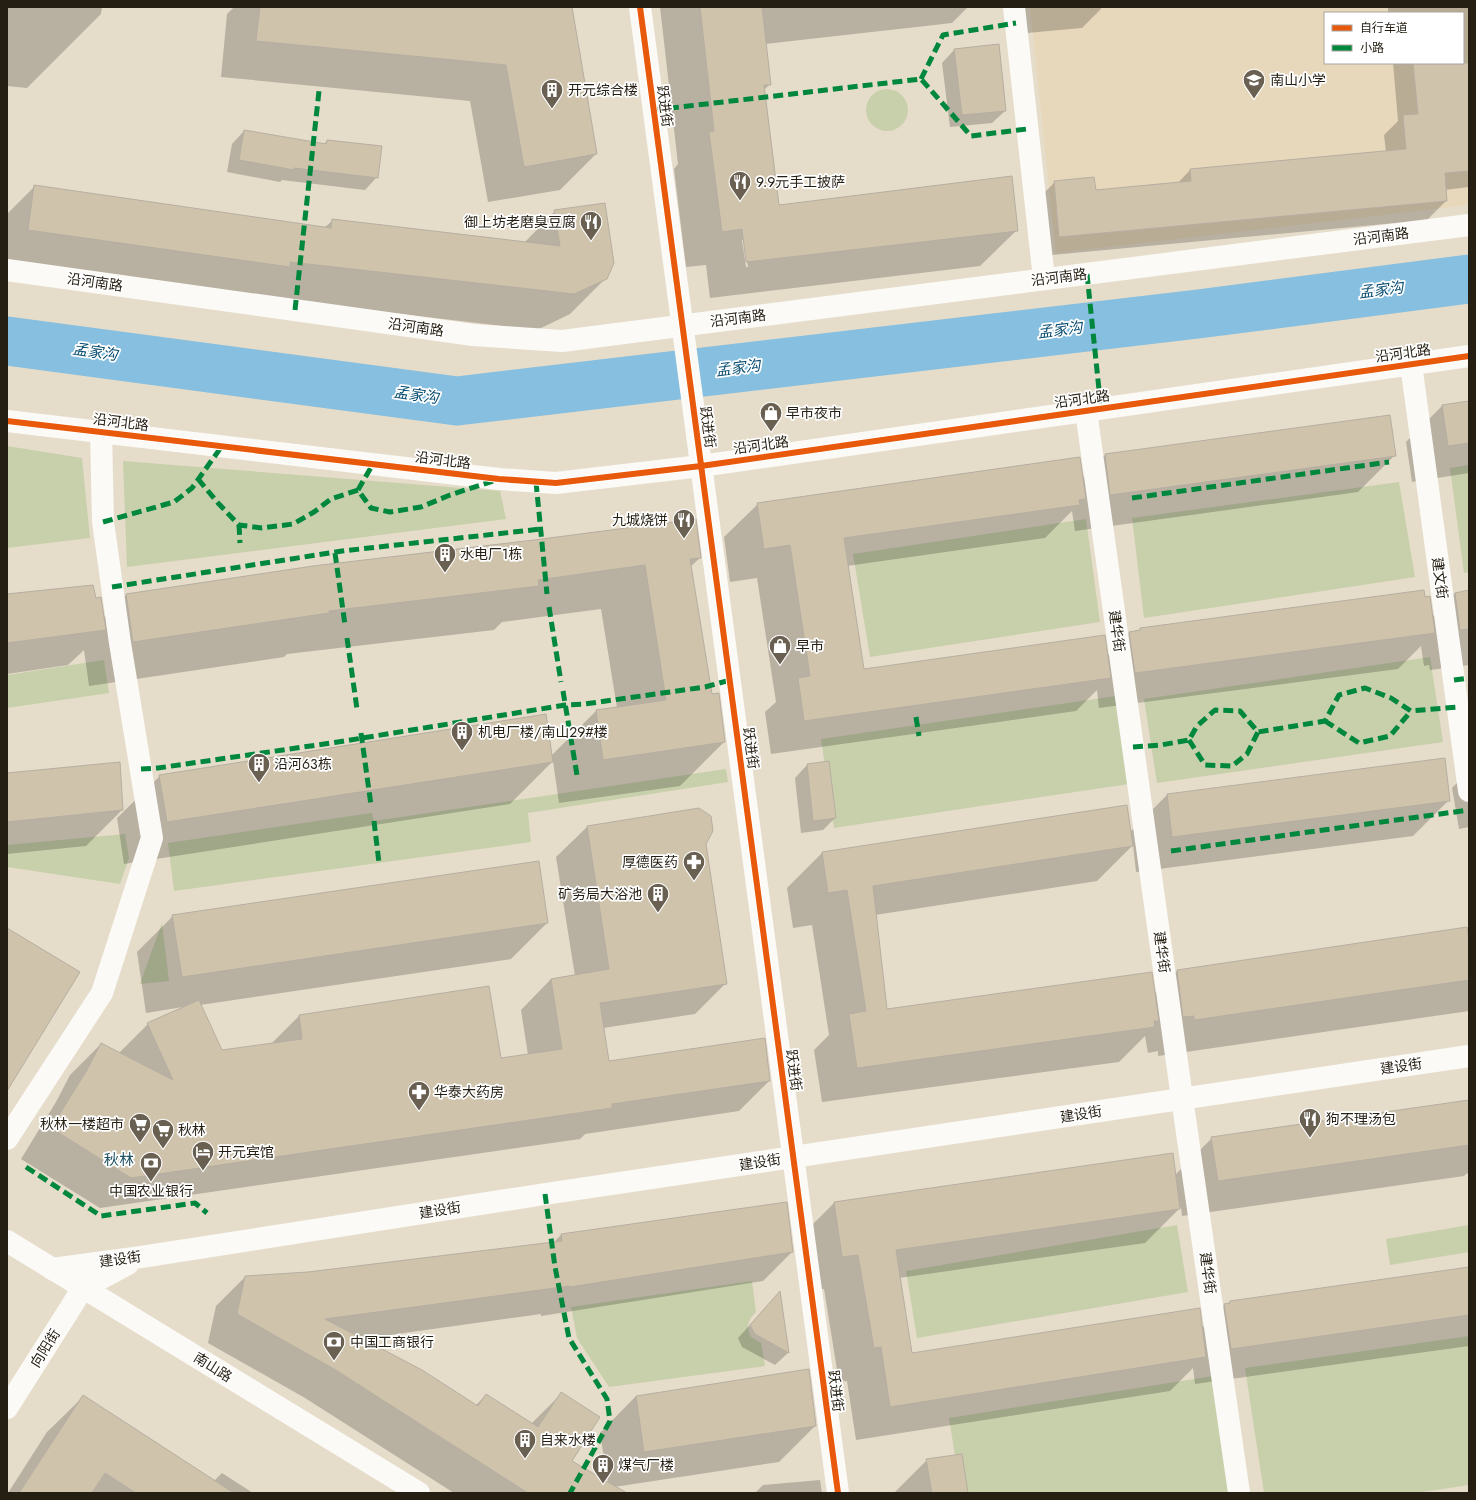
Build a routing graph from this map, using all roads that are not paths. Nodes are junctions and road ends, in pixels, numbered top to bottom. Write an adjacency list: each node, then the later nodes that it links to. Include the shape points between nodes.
1 (640, 7): 6 (street, 跃进街)
2 (1014, 7): 5 (street)
3 (1469, 224): 5 (street, 沿河南路)
4 (7, 270): 6 (street, 沿河南路, via 473,335 562,341)
5 (1044, 279): 6 (street, 沿河南路)
6 (684, 334): 12 (street, 跃进街)
7 (1469, 356): 8 (street, 沿河北路)
8 (1411, 364): 9 (street, 沿河北路); 13 (street, 建文街)
9 (1086, 411): 12 (street, 沿河北路); 15 (street, 建华街)
10 (7, 421): 11 (street, 沿河北路)
11 (101, 431): 12 (street, 沿河北路, via 556,483); 16 (street, via 103,522 152,838 102,993)
12 (701, 465): 17 (street, 跃进街)
13 (1469, 791)
14 (1469, 1056): 15 (street, 建设街)
15 (1182, 1098): 17 (street, 建设街); 25 (street, 建华街)
16 (7, 1138)
17 (793, 1157): 19 (street, 建设街); 24 (street, 跃进街)
18 (7, 1241): 20 (street, 南山路)
19 (141, 1257): 20 (street, 建设街); 21 (street)
20 (52, 1269): 21 (street, 南山路)
21 (83, 1288): 22 (street, 向阳街); 23 (street, 南山路)
22 (7, 1408)
23 (419, 1493)
24 (838, 1493)
25 (1240, 1493)

